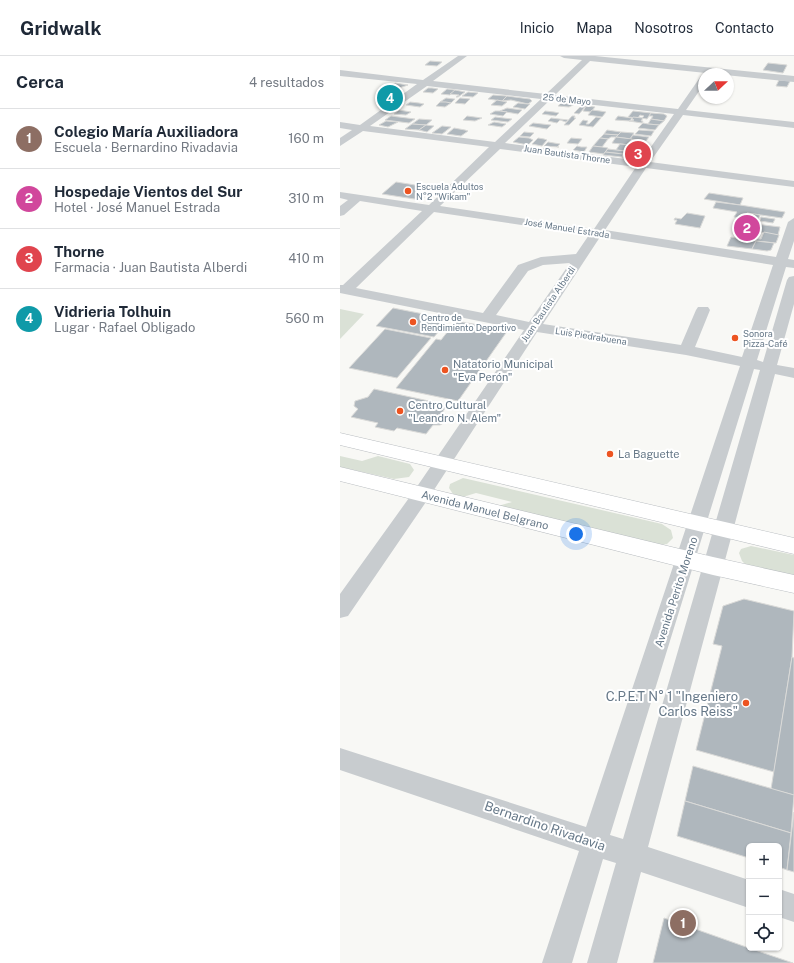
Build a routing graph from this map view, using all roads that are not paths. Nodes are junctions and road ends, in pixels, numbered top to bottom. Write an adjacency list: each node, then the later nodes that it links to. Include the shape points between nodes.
1 (463, 56): 12 (street)
2 (564, 56): 4 (street)
3 (653, 56): 6 (street)
4 (589, 57): 6 (street); 14 (street)
5 (716, 61): 7 (street, Juan Bautista Alberdi)
6 (646, 64): 9 (street)
7 (711, 68)
8 (340, 73): 12 (street, 25 de Mayo)
9 (698, 73)
10 (734, 76): 11 (street)
11 (794, 80)
12 (425, 83): 14 (street, 25 de Mayo); 18 (street)
13 (698, 86): 15 (street, Juan Bautista Alberdi)
14 (548, 97): 15 (street, 25 de Mayo); 20 (street)
15 (681, 112): 17 (street, 25 de Mayo); 21 (street, Juan Bautista Alberdi)
16 (340, 125): 18 (street, Juan Bautista Thorne)
17 (794, 125)
18 (362, 128): 19 (street); 20 (street, Juan Bautista Thorne)
19 (340, 143)
20 (497, 145): 21 (street, Juan Bautista Thorne); 25 (street)
21 (643, 164): 22 (street, Juan Bautista Thorne); 28 (street, Juan Bautista Alberdi)
22 (794, 184)
23 (340, 195): 24 (street, José Manuel Estrada)
24 (358, 198): 25 (street, José Manuel Estrada); 26 (street)
25 (432, 208): 28 (street, José Manuel Estrada); 32 (street)
26 (340, 212)
27 (794, 222): 30 (street, Avenida Perito Moreno)
28 (598, 233): 29 (street, Juan Bautista Alberdi); 30 (street, José Manuel Estrada)
29 (579, 258): 34 (street, via 541,262 523,268); 35 (street, Juan Bautista Alberdi)
30 (787, 263): 37 (street, Avenida Perito Moreno)
31 (794, 280): 38 (street)
32 (343, 289): 34 (street, Luis Piedrabuena)
33 (703, 310): 36 (street)
34 (487, 317): 35 (street, Luis Piedrabuena)
35 (533, 327): 36 (street, Luis Piedrabuena); 41 (street, Juan Bautista Alberdi)
36 (686, 350): 37 (street, Luis Piedrabuena)
37 (747, 364): 38 (street, Luis Piedrabuena); 44 (street, Avenida Perito Moreno)
38 (767, 368): 39 (street, Luis Piedrabuena); 45 (street)
39 (794, 373)
40 (340, 439): 41 (main road)
41 (441, 462): 43 (street, Juan Bautista Alberdi); 44 (main road)
42 (340, 474): 43 (main road, Avenida Manuel Belgrano)
43 (421, 495): 47 (main road, Avenida Manuel Belgrano); 50 (street, Juan Bautista Alberdi)
44 (698, 524): 45 (main road); 47 (street, Avenida Perito Moreno)
45 (722, 529): 46 (main road); 48 (street)
46 (794, 545)
47 (687, 560): 48 (main road, Avenida Manuel Belgrano); 52 (street, Avenida Perito Moreno)
48 (713, 566): 49 (main road, Avenida Manuel Belgrano); 53 (street)
49 (794, 584)
50 (340, 610)
51 (340, 758): 52 (street, Bernardino Rivadavia)
52 (594, 842): 53 (street, Bernardino Rivadavia); 57 (street, Avenida Perito Moreno)
53 (632, 856): 54 (street, Bernardino Rivadavia); 58 (street)
54 (746, 893)
55 (782, 904): 56 (street)
56 (794, 908)
57 (557, 963)
58 (602, 963)

